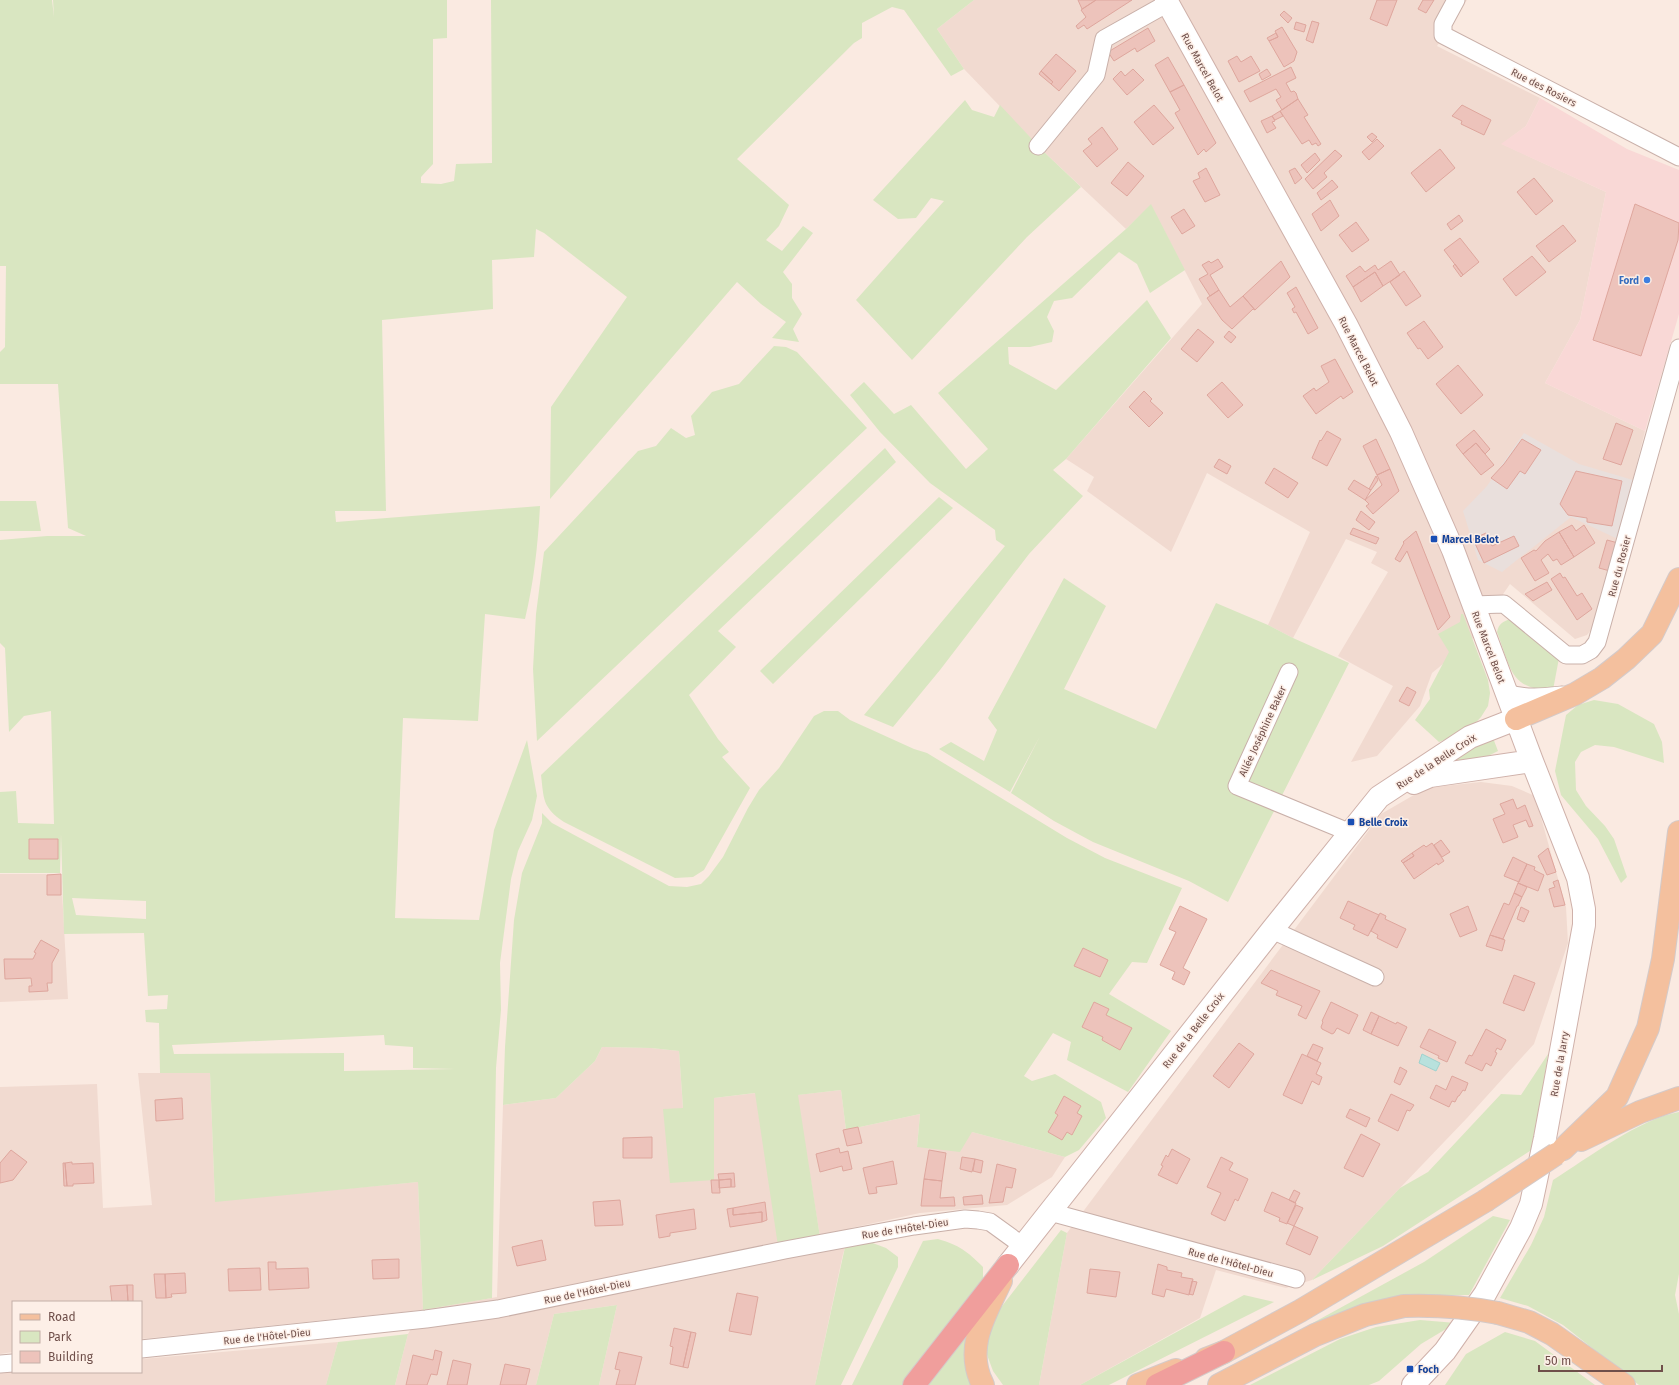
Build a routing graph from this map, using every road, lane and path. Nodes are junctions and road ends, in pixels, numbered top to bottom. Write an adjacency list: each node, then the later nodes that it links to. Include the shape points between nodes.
1 (1456, 0): 4 (street, Rue des Rosiers, via 1443,24 1443,35)
2 (1167, 2): 3 (street, via 1104,39 1096,75); 7 (main road, Rue Marcel Belot, via 1350,333 1401,432 1453,550)
3 (1038, 146)
4 (1679, 157)
5 (1679, 348): 7 (street, Rue du Rosier, via 1597,642 1591,650 1582,655 1566,655 1504,604)
6 (1679, 580): 10 (main road, via 1652,634 1615,668)
7 (1473, 605): 9 (main road, Rue Marcel Belot)
8 (1289, 672): 15 (street, Allée Joséphine Baker, via 1237,786)
9 (1507, 693): 10 (street, via 1533,698); 11 (main road, Rue Marcel Belot)
10 (1574, 694): 11 (main road)
11 (1516, 719): 12 (main road, Rue de la Jarry); 13 (main road, Rue de la Belle Croix, via 1470,737)
12 (1532, 761): 13 (main road, Rue de la Belle Croix, via 1430,776); 34 (main road, Rue de la Jarry, via 1578,878 1584,908 1584,925 1545,1138 1531,1204 1521,1228 1485,1294 1444,1351)
13 (1379, 798): 15 (main road, Rue de la Belle Croix)
14 (1679, 832): 19 (main road, via 1663,959 1648,1028 1617,1097)
15 (1351, 833): 16 (main road, Rue de la Belle Croix)
16 (1272, 930): 17 (street); 20 (main road, Rue de la Belle Croix)
17 (1375, 977)
18 (1679, 1098): 19 (main road, via 1640,1112)
19 (1560, 1151): 25 (main road, bridge, via 1485,1201 1300,1311)
20 (1050, 1212): 21 (main road, Rue de la Belle Croix); 23 (street, Rue de l'Hôtel-Dieu)
21 (1023, 1246): 22 (main road, Rue de la Belle Croix); 24 (street, Rue de l'Hôtel-Dieu, via 990,1222 965,1219 785,1250 498,1309 426,1320)
22 (1008, 1265): 29 (highway); 30 (main road, via 980,1326 974,1354 977,1373)
23 (1296, 1279)
24 (142, 1349)
25 (1224, 1352): 31 (main road); 32 (highway)
26 (1584, 1355): 33 (main road, bridge, via 1529,1322 1498,1313 1463,1307 1404,1306 1365,1315 1315,1335); 35 (main road); 36 (main road)
27 (12, 1362): 28 (street)
28 (0, 1364)
29 (914, 1385)
30 (983, 1385)
31 (1138, 1385)
32 (1157, 1385)
33 (1219, 1385)
34 (1413, 1385)
35 (1609, 1385)
36 (1624, 1385)

